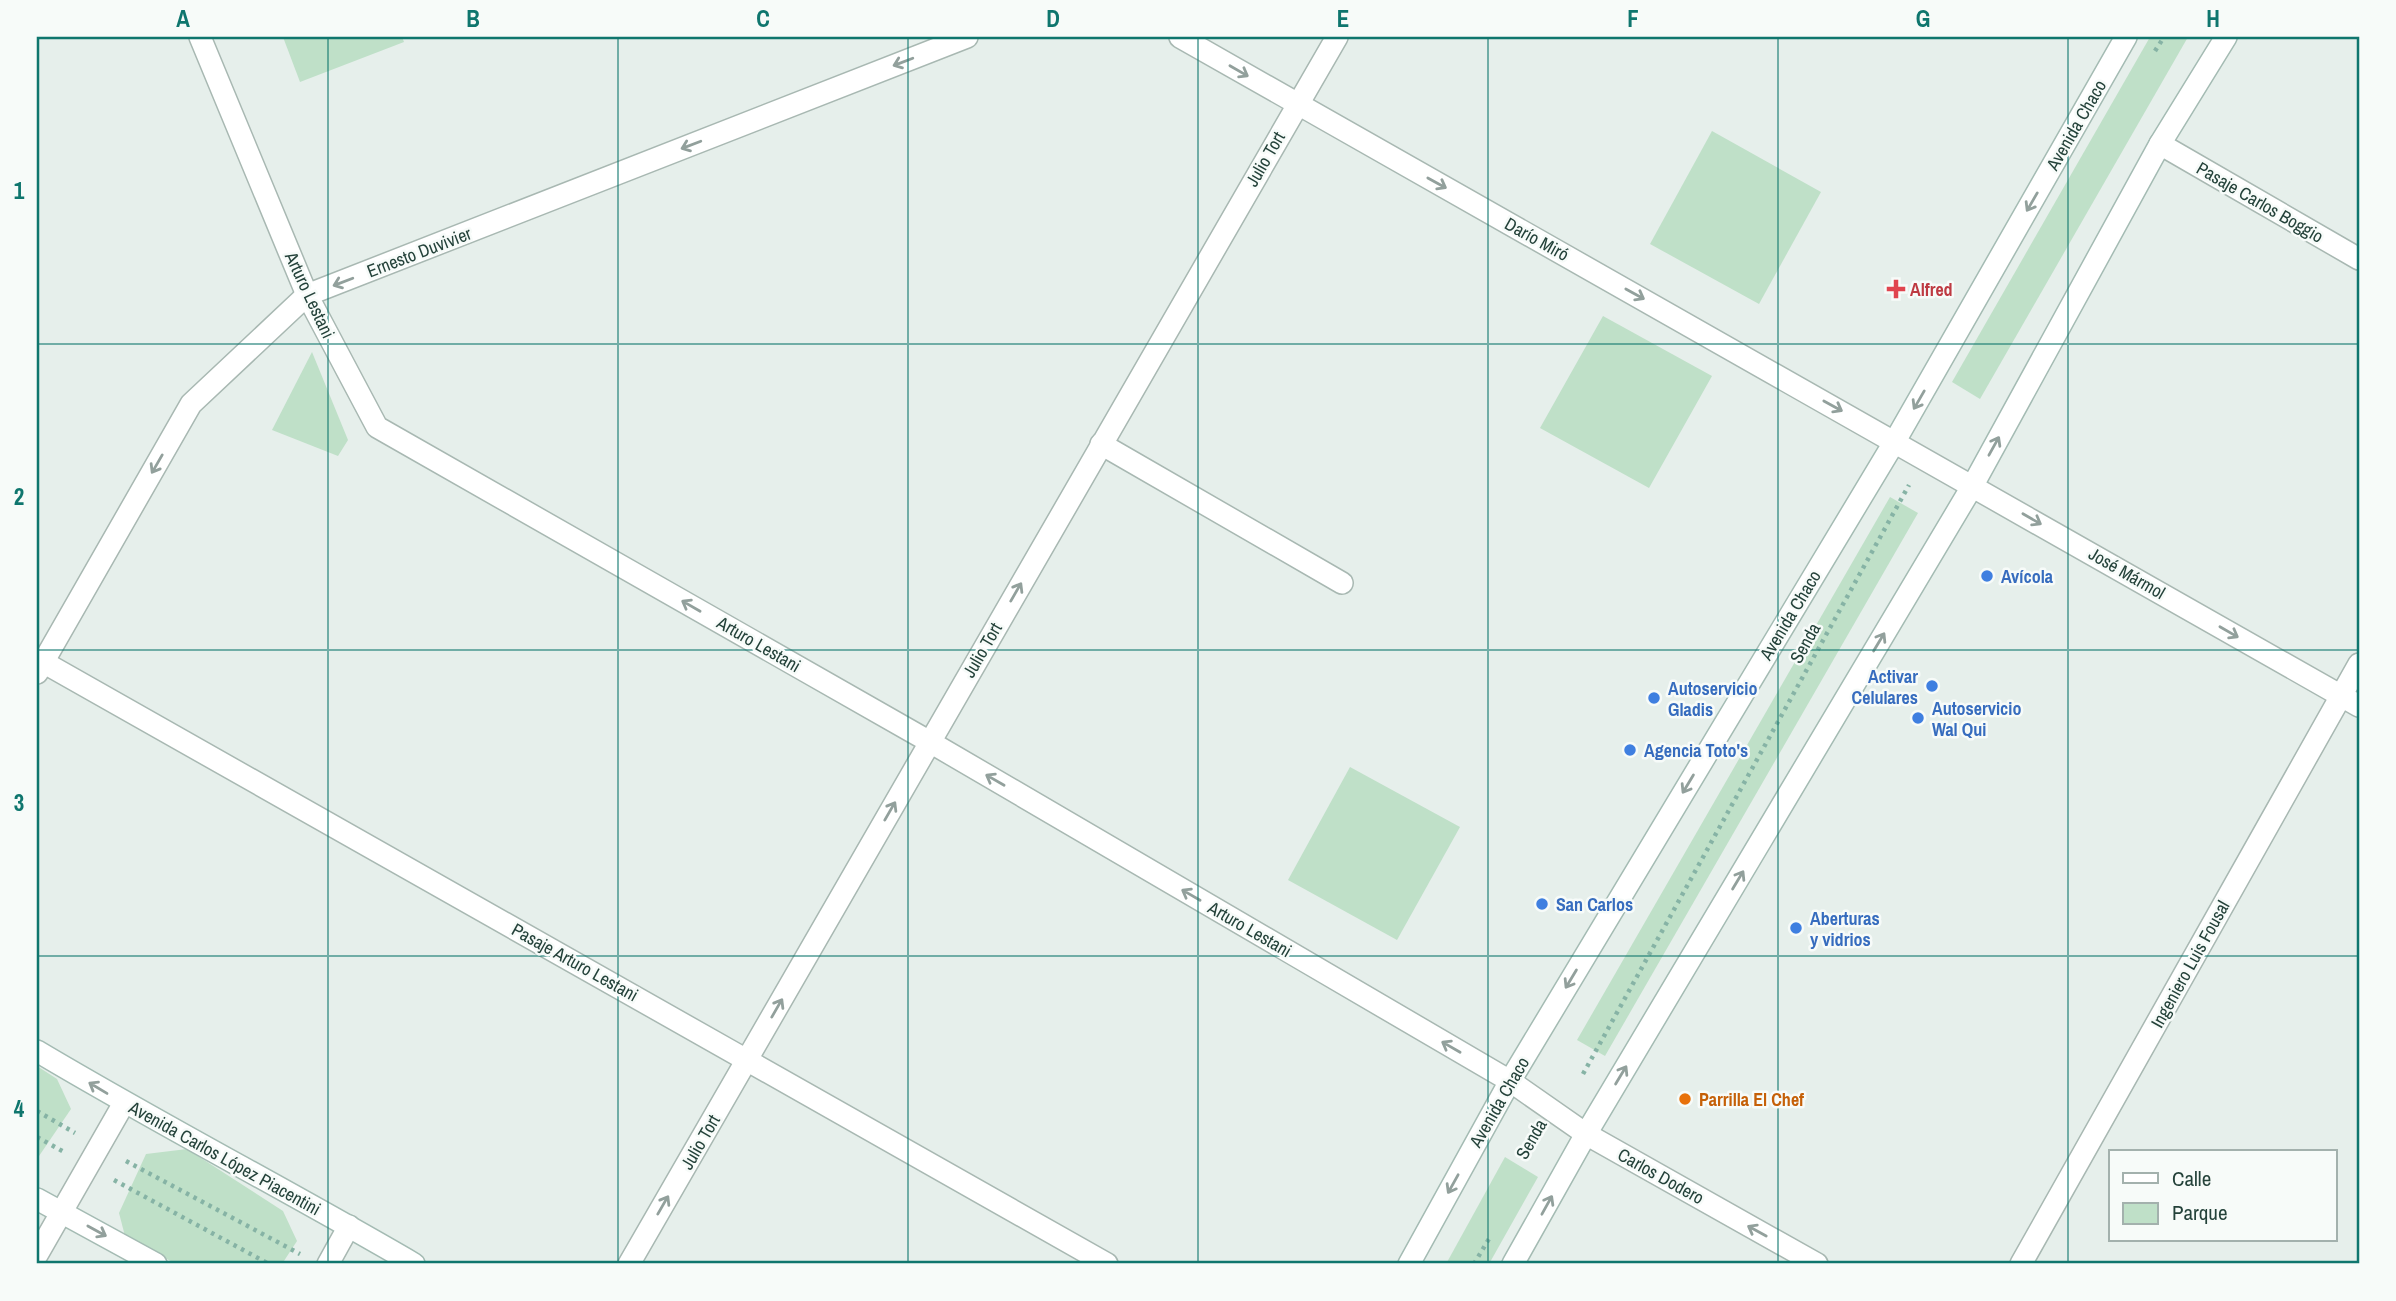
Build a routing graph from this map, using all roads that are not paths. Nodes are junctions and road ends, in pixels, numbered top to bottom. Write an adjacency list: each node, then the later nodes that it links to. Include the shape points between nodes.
1 (200, 37): 10 (street, Arturo Lestani)
2 (967, 37): 10 (street, Ernesto Duvivier, one-way to 10)
3 (1180, 37): 7 (street, Darío Miró, one-way to 7)
4 (1337, 37): 7 (street, Julio Tort)
5 (2126, 37): 11 (street, Avenida Chaco, one-way to 11)
6 (2226, 37): 8 (street)
7 (1297, 104): 11 (street, Darío Miró, one-way to 11); 12 (street, Julio Tort)
8 (2160, 144): 9 (street, Pasaje Carlos Boggio); 13 (street, one-way to 8)
9 (2359, 259)
10 (307, 295): 16 (street, Ernesto Duvivier, one-way to 16, via 191,404); 18 (street, Arturo Lestani, one-way to 10, via 377,427)
11 (1895, 441): 13 (street, José Mármol); 21 (street, Avenida Chaco, one-way to 21)
12 (1101, 444): 14 (street); 18 (street, Julio Tort, one-way to 12)
13 (1973, 485): 17 (street, José Mármol, one-way to 17); 23 (street, one-way to 13)
14 (1342, 583)
15 (2359, 664): 17 (street, Ingeniero Luis Fousal)
16 (40, 667): 20 (street, Pasaje Arturo Lestani)
17 (2350, 701): 36 (street, Ingeniero Luis Fousal)
18 (930, 742): 20 (street, Julio Tort, one-way to 18); 21 (street, Arturo Lestani, one-way to 18)
19 (37, 1051): 22 (street, Avenida Carlos López Piacentini, one-way to 19)
20 (747, 1059): 31 (street, Julio Tort, one-way to 20); 32 (street, Pasaje Arturo Lestani)
21 (1510, 1081): 23 (street, Carlos Dodero); 33 (street, Avenida Chaco, one-way to 33)
22 (124, 1103): 25 (street); 26 (street, Avenida Carlos López Piacentini)
23 (1586, 1134): 34 (street, one-way to 23); 35 (street, Carlos Dodero, one-way to 23)
24 (37, 1199): 25 (street)
25 (62, 1212): 27 (street); 28 (street, one-way to 28)
26 (349, 1226): 29 (street); 30 (street, Avenida Carlos López Piacentini)
27 (37, 1255)
28 (156, 1264)
29 (328, 1264)
30 (414, 1264)
31 (629, 1264)
32 (1107, 1264)
33 (1409, 1264)
34 (1513, 1264)
35 (1817, 1264)
36 (2021, 1264)

